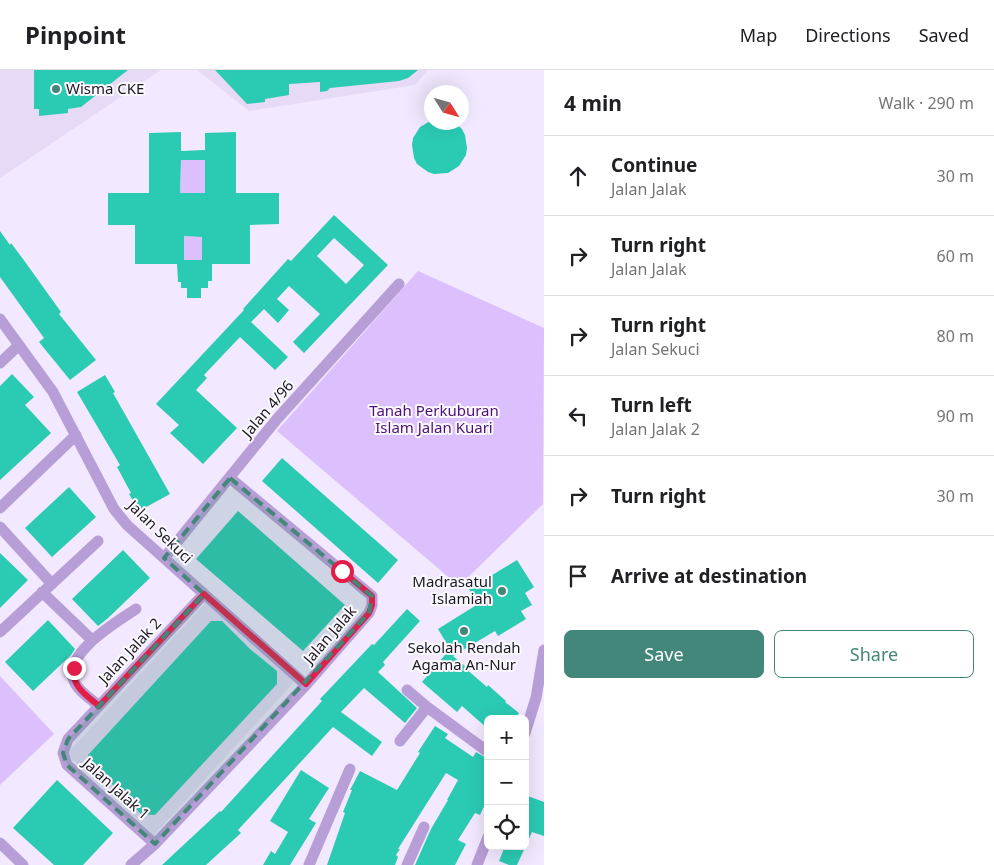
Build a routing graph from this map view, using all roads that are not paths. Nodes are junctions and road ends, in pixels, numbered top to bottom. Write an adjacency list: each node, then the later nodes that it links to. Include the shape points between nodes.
1 (399, 284): 6 (street, Jalan 4/96, via 278,419)
2 (0, 319): 3 (street, Jalan Sekuci)
3 (19, 345): 4 (street); 5 (street, Jalan Sekuci, via 53,392)
4 (0, 363)
5 (76, 435): 7 (street); 10 (street, Jalan Sekuci, via 114,509)
6 (230, 478): 10 (street, Jalan 4/96); 18 (street, Jalan Jalak, via 372,596 369,613)
7 (0, 508)
8 (0, 527): 11 (street)
9 (98, 541): 11 (street)
10 (164, 558): 13 (street, Jalan Sekuci)
11 (52, 584): 12 (street)
12 (42, 592): 15 (street); 16 (street)
13 (204, 594): 18 (street, Jalan Sekuci); 20 (street, Jalan Jalak 2)
14 (136, 609): 16 (street)
15 (0, 632)
16 (92, 640): 20 (street, via 77,659 73,675 76,685)
17 (544, 650): 22 (street)
18 (306, 684): 29 (street, Jalan Jalak)
19 (407, 690): 21 (street)
20 (99, 706): 25 (street, Jalan Jalak 2, via 68,739)
21 (427, 707): 23 (street); 24 (street)
22 (529, 720)
23 (400, 741)
24 (484, 749)
25 (63, 753): 29 (street, Jalan Jalak 1, via 68,765)
26 (350, 769): 33 (street)
27 (424, 827): 34 (street)
28 (0, 843): 31 (street)
29 (155, 844): 32 (street, Jalan Jalak)
30 (484, 848): 35 (street)
31 (23, 865)
32 (131, 865)
33 (309, 865)
34 (407, 865)
35 (477, 865)

